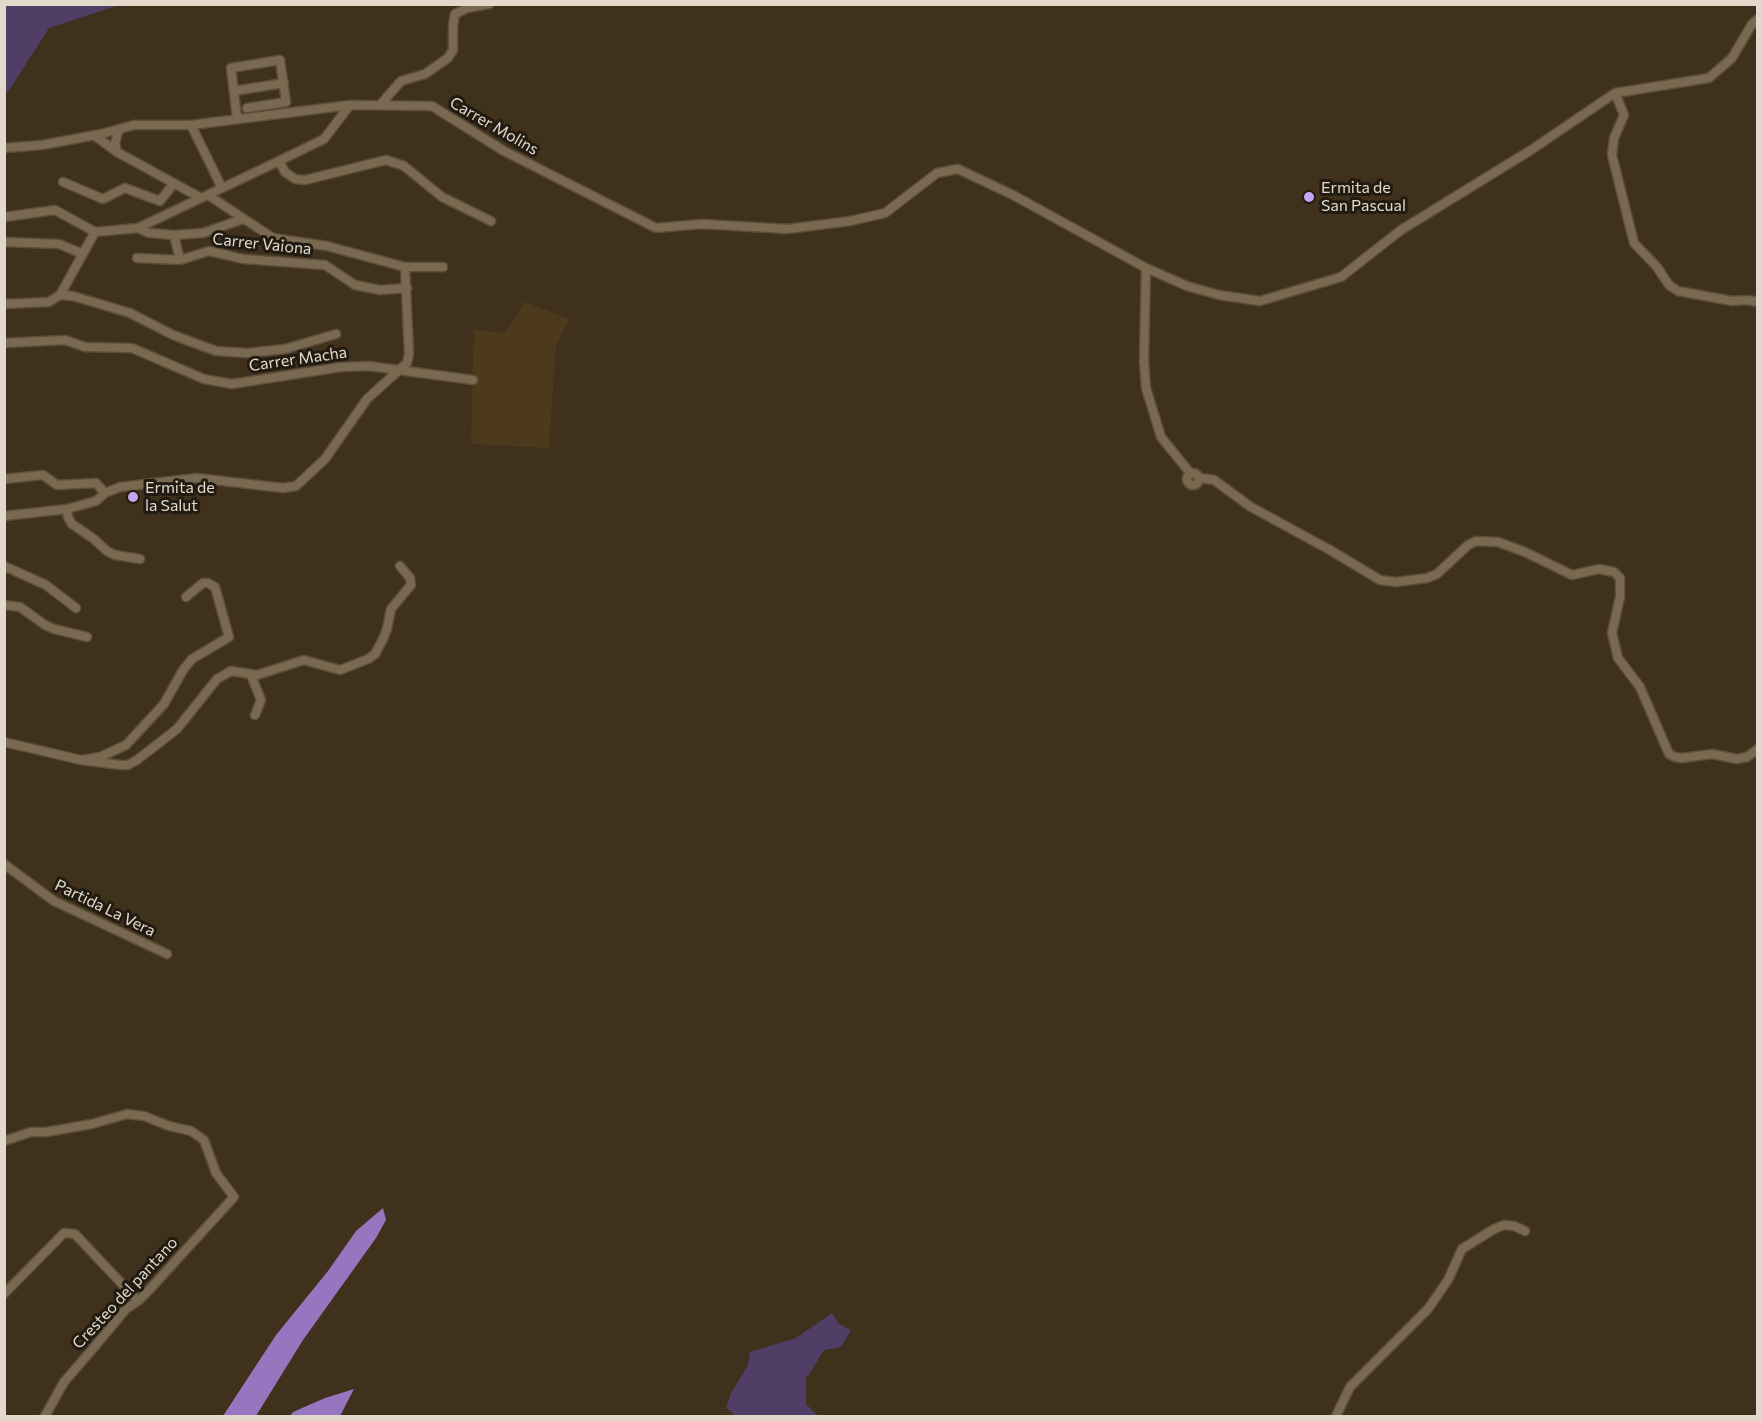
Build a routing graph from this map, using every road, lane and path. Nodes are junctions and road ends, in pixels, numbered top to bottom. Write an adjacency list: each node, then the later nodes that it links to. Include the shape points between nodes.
1 (489, 4): 7 (street, via 455,14 453,50 448,58 425,74 400,81)
2 (1758, 19): 5 (street, via 1732,58 1709,78)
3 (284, 83): 4 (street); 4 (street, via 282,62 278,60 231,68); 8 (street, via 285,103)
4 (234, 91): 9 (street)
5 (1615, 93): 32 (street, Carrer Molins, via 1401,230 1341,277 1260,301 1187,286); 35 (street, via 1624,115 1611,155 1634,243 1678,291)
6 (350, 105): 7 (street, Carrer Molins); 9 (street, Carrer Molins); 15 (street, via 324,139)
7 (380, 105): 32 (street, Carrer Molins, via 432,106 504,151 656,228 702,224 787,229 850,221 885,213 937,173 958,169)
8 (247, 108)
9 (237, 118): 10 (street, Carrer Molins)
10 (191, 125): 11 (street, Carrer Molins, via 134,125); 18 (street)
11 (119, 129): 12 (street, Carrer Molins); 14 (street)
12 (94, 135): 13 (street, Carrer Molins); 14 (street, Carrer Vaiona)
13 (4, 148)
14 (117, 152): 17 (street, Carrer Vaiona)
15 (279, 161): 18 (street); 22 (street, via 285,172 305,180 386,160 404,166 442,197)
16 (63, 182): 17 (street, via 103,199 125,188 160,201)
17 (174, 183): 19 (street, Carrer Vaiona)
18 (222, 188): 19 (street)
19 (205, 197): 21 (street, Carrer Vaiona); 23 (street)
20 (4, 217): 24 (street, via 55,210)
21 (243, 219): 25 (street, Carrer Vaiona, via 203,233); 30 (street, Carrer Vaiona, via 273,238 327,246)
22 (491, 221)
23 (138, 228): 24 (street); 25 (street, Carrer Vaiona, via 149,234)
24 (95, 231): 27 (street)
25 (174, 235): 29 (street)
26 (4, 242): 27 (street, via 59,244)
27 (83, 254): 34 (street)
28 (137, 258): 29 (street, Carrer Vaiona)
29 (180, 260): 33 (street, Carrer Vaiona, via 209,251 325,266 355,285 380,290)
30 (405, 267): 31 (street, Carrer Vaiona); 33 (street)
31 (443, 267)
32 (1146, 268): 55 (street, via 1146,388 1161,437 1191,474 1214,480 1251,507 1380,580 1396,582 1437,574 1476,541 1498,542 1572,575 1599,569 1614,572 1620,578 1612,633 1618,658 1640,687 1669,753 1682,758 1712,754 1737,759)
33 (407, 288): 39 (street, via 409,354 407,363)
34 (60, 295): 36 (street, via 49,302); 37 (street, Carrer Macha, via 130,313 173,336 216,351 285,349)
35 (1758, 302)
36 (4, 304)
37 (336, 334)
38 (4, 343): 39 (street, Carrer Macha, via 65,340 85,347 132,348 204,379 232,384 341,367)
39 (399, 369): 40 (street, Carrer Macha); 42 (street, via 367,399 325,459 296,486 283,488 197,478 120,487)
40 (473, 380)
41 (4, 479): 42 (street, via 43,475 57,486 96,483)
42 (105, 493): 43 (street, via 96,501)
43 (66, 509): 44 (street); 45 (street, via 72,524 107,551)
44 (4, 516)
45 (140, 559)
46 (4, 566): 50 (street, via 46,585)
47 (400, 566): 52 (street, via 411,585 391,609 375,654 340,670 304,660)
48 (186, 597): 56 (street, via 203,583 212,584 229,637 188,663 164,704 126,745 100,757)
49 (4, 605): 51 (street, via 20,607 54,629)
50 (76, 608)
51 (87, 636)
52 (251, 675): 53 (street, via 261,700); 56 (street, via 231,671 217,679 177,729 128,765)
53 (255, 715)
54 (4, 742): 56 (street)
55 (1758, 749)
56 (81, 760)
57 (4, 864): 58 (street, Partida La Vera, via 54,901)
58 (167, 954)
59 (4, 1141): 62 (street, Cresteo del pantano, via 31,1132 92,1124 127,1114 191,1131 204,1140 216,1173 234,1197)
60 (1525, 1231): 64 (street, via 1504,1225 1462,1249 1448,1280 1428,1309 1350,1387)
61 (4, 1294): 62 (street, via 64,1233 75,1234)
62 (138, 1302): 63 (street, Cresteo del pantano, via 126,1309 64,1382)
63 (45, 1416)
64 (1336, 1416)

